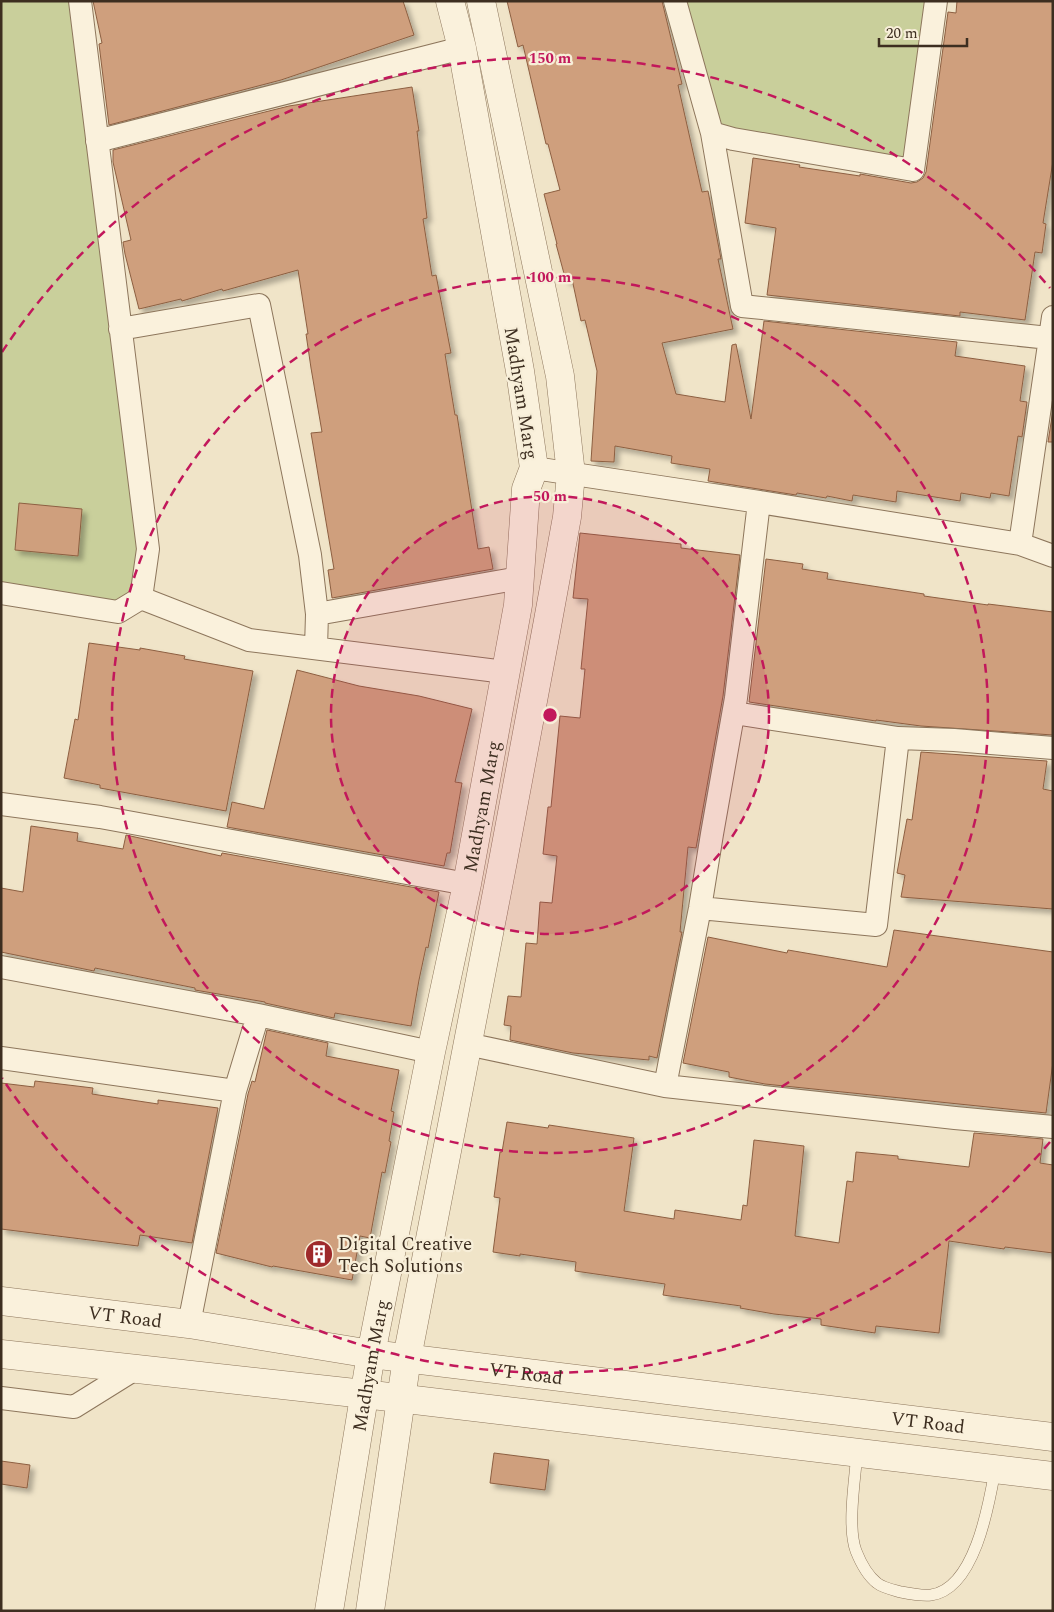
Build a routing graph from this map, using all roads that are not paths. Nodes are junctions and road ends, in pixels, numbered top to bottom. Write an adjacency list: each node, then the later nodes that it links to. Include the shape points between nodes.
1 (80, 1): 8 (street)
2 (450, 1): 6 (street, Madhyam Marg)
3 (482, 1): 12 (street, Madhyam Marg, via 560,376)
4 (675, 1): 7 (street)
5 (936, 1): 7 (street, via 913,170)
6 (462, 48): 8 (street); 11 (street, Madhyam Marg, via 520,371)
7 (712, 133): 9 (street, via 742,306)
8 (97, 142): 10 (street)
9 (1051, 328): 14 (street)
10 (120, 329): 18 (street, via 148,549); 19 (street, via 259,304 310,555)
11 (534, 468): 12 (street); 16 (street, Madhyam Marg, via 526,489)
12 (571, 474): 13 (street); 30 (street, Madhyam Marg, via 568,517)
13 (759, 502): 14 (street); 22 (street)
14 (1020, 544): 15 (street)
15 (1053, 556)
16 (520, 578): 19 (street); 21 (street, Madhyam Marg)
17 (1, 593): 18 (street, via 118,612)
18 (140, 598): 20 (street, via 249,640)
19 (317, 614): 20 (street)
20 (316, 648): 21 (street)
21 (505, 672): 26 (street, Madhyam Marg)
22 (734, 713): 23 (street); 27 (street)
23 (898, 738): 24 (street); 27 (street, via 876,925)
24 (1053, 748)
25 (1, 804): 26 (street, via 100,816)
26 (467, 884): 31 (street, Madhyam Marg)
27 (700, 908): 33 (street)
28 (1, 967): 29 (street)
29 (258, 1015): 31 (street); 34 (street)
30 (467, 1044): 33 (street); 40 (street, Madhyam Marg)
31 (431, 1052): 39 (street, Madhyam Marg)
32 (1, 1058): 34 (street)
33 (665, 1086): 35 (street)
34 (235, 1091): 37 (street)
35 (1053, 1127)
36 (1, 1302): 37 (street, VT Road)
37 (190, 1324): 39 (street, VT Road)
38 (1, 1354): 41 (street, VT Road)
39 (371, 1354): 40 (street, VT Road); 42 (street, Madhyam Marg)
40 (406, 1358): 44 (street, Madhyam Marg); 45 (street, VT Road)
41 (135, 1369): 42 (street, VT Road); 43 (street, via 74,1407)
42 (364, 1394): 44 (street, VT Road); 51 (street, Madhyam Marg)
43 (1, 1398)
44 (401, 1399): 47 (street, VT Road); 52 (street, Madhyam Marg)
45 (939, 1423): 46 (street, VT Road); 48 (street)
46 (1053, 1437)
47 (857, 1453): 48 (street, VT Road); 49 (lane, via 853,1518 856,1550 876,1583 911,1594 932,1595 944,1590 971,1559 985,1524)
48 (933, 1462): 49 (street, VT Road)
49 (996, 1470): 50 (street, VT Road)
50 (1053, 1476)
51 (329, 1611)
52 (370, 1611)

